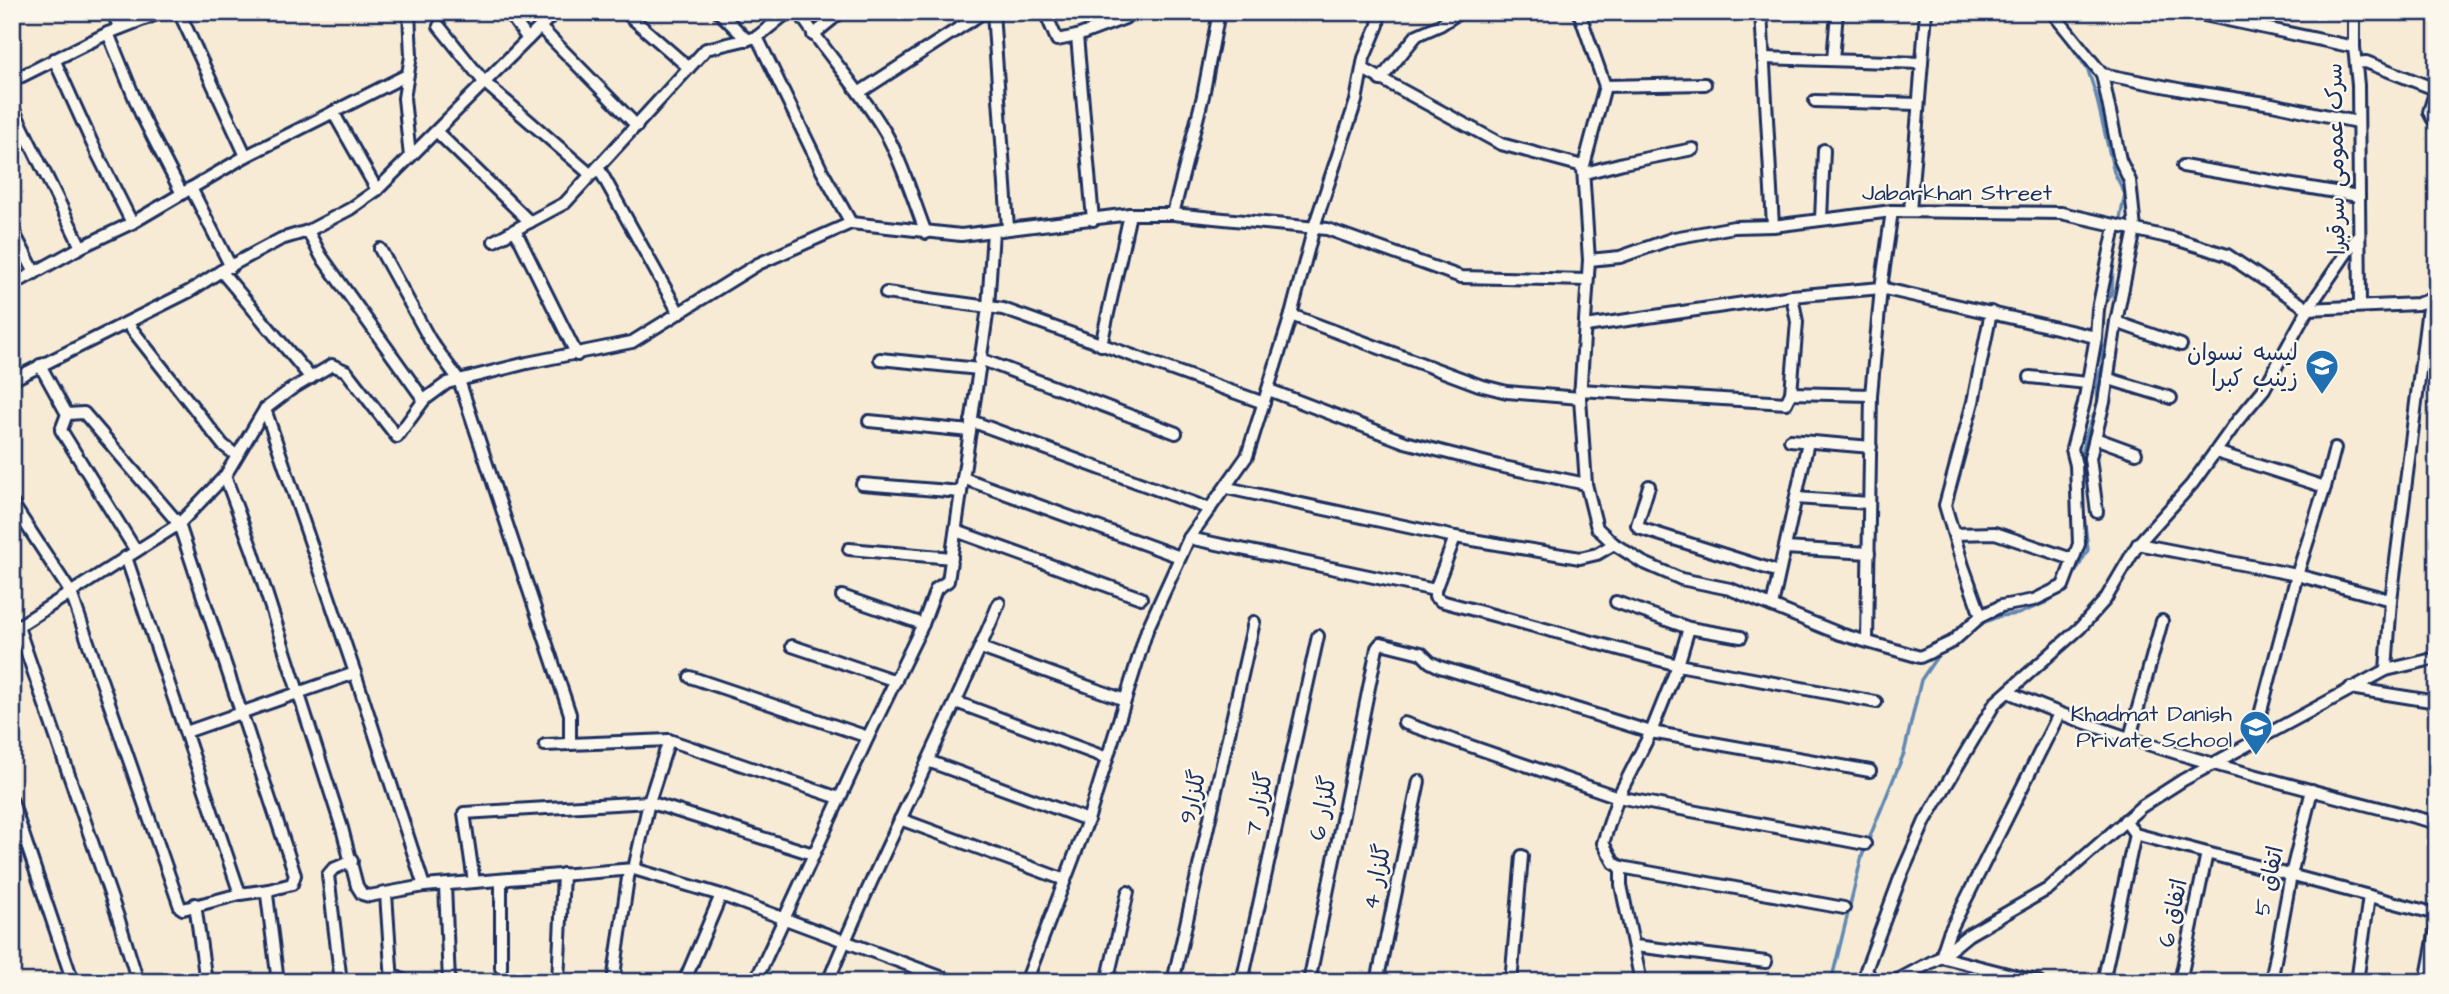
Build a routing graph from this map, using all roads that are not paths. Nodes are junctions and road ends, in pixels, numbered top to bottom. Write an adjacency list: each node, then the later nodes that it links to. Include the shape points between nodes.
1 (112, 12): 28 (street)
2 (162, 12): 28 (street)
3 (179, 12): 61 (street)
4 (409, 12): 43 (street)
5 (508, 12): 32 (street)
6 (555, 12): 27 (street)
7 (625, 12): 40 (street)
8 (719, 12): 33 (street)
9 (788, 12): 33 (street)
10 (799, 12): 30 (street)
11 (841, 12): 30 (street)
12 (984, 12): 50 (street)
13 (993, 12): 81 (street)
14 (1045, 12): 31 (street, via 1057,40)
15 (1219, 12): 72 (street)
16 (1379, 12): 41 (street)
17 (1460, 12): 44 (street, via 1417,35)
18 (1579, 12): 48 (street)
19 (1762, 12): 35 (street)
20 (1837, 12): 37 (street)
21 (1926, 12): 38 (street)
22 (2052, 12): 42 (street)
23 (2190, 12): 34 (street)
24 (2354, 12): 34 (street, سرک عمومی سرقبرا)
25 (1125, 18): 31 (street)
26 (439, 26): 46 (street)
27 (540, 27): 32 (street); 57 (street)
28 (120, 28): 29 (street)
29 (108, 33): 36 (street); 66 (street, via 141,114)
30 (813, 35): 50 (street)
31 (1077, 36): 74 (street)
32 (528, 38): 46 (street)
33 (752, 39): 40 (street, via 706,49); 77 (street)
34 (2354, 47): 39 (street, سرک عمومی سرقبرا)
35 (1763, 58): 37 (street); 78 (street)
36 (54, 59): 45 (street); 76 (street)
37 (1833, 60): 38 (street)
38 (1922, 63): 52 (street)
39 (2356, 63): 49 (street, via 2366,62); 56 (street, سرک عمومی سرقبرا)
40 (688, 67): 57 (street)
41 (1363, 69): 44 (street); 79 (street)
42 (2102, 74): 56 (street); 83 (street, via 2120,160 2130,181)
43 (407, 75): 54 (street); 62 (street, via 404,98)
44 (1380, 80): 65 (street, via 1501,144 1579,165)
45 (12, 81)
46 (484, 82): 58 (street); 64 (street)
47 (1705, 84): 48 (street)
48 (1605, 86): 65 (street)
49 (2436, 88): 55 (street, via 2429,112)
50 (860, 92): 87 (street, via 887,135)
51 (1815, 101): 52 (street)
52 (1918, 104): 70 (street)
53 (12, 106): 90 (street)
54 (333, 112): 61 (street); 67 (street)
55 (2437, 119)
56 (2357, 122): 68 (street, سرک عمومی سرقبرا)
57 (636, 126): 64 (street)
58 (437, 132): 62 (street); 75 (street)
59 (1693, 149): 65 (street)
60 (1824, 150): 73 (street)
61 (246, 156): 66 (street)
62 (410, 157): 67 (street)
63 (2183, 166): 68 (street)
64 (594, 170): 75 (street, via 565,203); 105 (street)
65 (1584, 171): 92 (street)
66 (186, 190): 76 (street); 93 (street)
67 (377, 190): 85 (street)
68 (2358, 196): 88 (street, سرک عمومی سرقبرا)
69 (1892, 211): 70 (street, Jabarkhan Street); 73 (street, Jabarkhan Street); 97 (street)
70 (1910, 211): 80 (street, Jabarkhan Street, via 2061,213)
71 (1129, 214): 72 (street); 74 (street); 111 (street)
72 (1173, 214): 79 (street)
73 (1821, 219): 78 (street, Jabarkhan Street)
74 (1094, 220): 81 (street)
75 (530, 222): 84 (street)
76 (132, 223): 90 (street)
77 (851, 223): 87 (street); 105 (street, via 758,264)
78 (1773, 226): 92 (street, Jabarkhan Street, via 1734,227 1686,236 1620,257)
79 (1314, 227): 95 (street, via 1461,276); 106 (street)
80 (2115, 227): 83 (street, Jabarkhan Street); 110 (street)
81 (1009, 228): 86 (street)
82 (12, 229): 94 (street)
83 (2135, 229): 103 (street, Jabarkhan Street, via 2227,256); 107 (street)
84 (515, 230): 89 (street); 113 (street)
85 (308, 231): 93 (street, via 281,239); 128 (street)
86 (993, 231): 87 (street); 102 (street)
87 (926, 233)
88 (2358, 236): 101 (street, سرک عمومی سرقبرا); 103 (street)
89 (494, 241)
90 (81, 247): 94 (street)
91 (380, 249): 121 (street, via 430,340)
92 (1589, 260): 95 (street)
93 (226, 269): 108 (street); 118 (street)
94 (35, 273): 96 (street)
95 (1587, 280): 109 (street)
96 (12, 285)
97 (1881, 288): 100 (street); 104 (street); 126 (street)
98 (886, 293): 102 (street)
99 (2435, 293): 101 (street, via 2417,304); 177 (street)
100 (1792, 296): 109 (street); 124 (street, via 1797,322)
101 (2360, 305): 103 (street)
102 (988, 307): 111 (street); 115 (street)
103 (2308, 309): 140 (street, via 2264,389)
104 (1991, 312): 110 (street); 158 (street, via 1945,505)
105 (679, 313): 113 (street, via 632,342)
106 (1291, 315): 123 (street); 125 (street, via 1479,385 1507,392)
107 (2116, 322): 112 (street); 119 (street)
108 (127, 323): 116 (street); 142 (street, via 223,445)
109 (1586, 326): 125 (street)
110 (2096, 337): 122 (street)
111 (1101, 345): 129 (street)
112 (2181, 345)
113 (578, 355): 121 (street)
114 (880, 359): 115 (street)
115 (980, 364): 133 (street); 134 (street)
116 (40, 365): 120 (street); 131 (street)
117 (2030, 377): 122 (street)
118 (311, 379): 128 (street, via 331,365 346,371 397,437); 130 (street)
119 (2109, 379): 127 (street); 135 (street)
120 (12, 380)
121 (459, 380): 128 (street); 214 (street, via 570,714)
122 (2087, 383): 170 (street, via 2072,449 2079,544)
123 (1269, 390): 129 (street); 146 (street, via 1405,442)
124 (1791, 393): 125 (street, via 1786,403); 126 (street)
125 (1580, 394): 146 (street)
126 (1871, 396): 138 (street)
127 (2171, 398)
128 (424, 400)
129 (1264, 403): 149 (street, via 1247,456)
130 (265, 408): 142 (street); 195 (street)
131 (68, 414): 156 (street, via 84,413); 165 (street, via 61,430)
132 (869, 421): 133 (street)
133 (971, 426): 144 (street); 154 (street)
134 (1176, 433)
135 (2095, 438): 141 (street); 155 (street, via 2091,458)
136 (1790, 440): 137 (street)
137 (1808, 442): 138 (street); 151 (street)
138 (1871, 447): 153 (street)
139 (2335, 448): 148 (street)
140 (2216, 452): 148 (street); 162 (street)
141 (2136, 453)
142 (236, 455): 143 (street)
143 (225, 476): 156 (street); 200 (street)
144 (963, 478): 150 (street); 168 (street)
145 (862, 484): 150 (street)
146 (1586, 484): 161 (street, via 1597,528)
147 (1649, 486): 171 (street, via 1639,528)
148 (2325, 487): 172 (street)
149 (1227, 488): 154 (street); 159 (street)
150 (961, 492): 157 (street)
151 (1796, 498): 153 (street); 163 (street)
152 (12, 503): 174 (street)
153 (1869, 503): 166 (street)
154 (1210, 509): 160 (street)
155 (2097, 512)
156 (179, 524): 165 (street); 205 (street)
157 (956, 531): 169 (street); 176 (street)
158 (1954, 534): 170 (street, via 1994,533); 181 (street)
159 (1455, 537): 161 (street, via 1580,558); 173 (street)
160 (1189, 538): 168 (street); 173 (street)
161 (1614, 544): 180 (street, via 1681,579 1730,589)
162 (2137, 544): 172 (street); 199 (street, via 2105,600)
163 (1785, 548): 166 (street); 171 (street)
164 (849, 549): 169 (street)
165 (136, 551): 167 (street)
166 (1869, 553): 189 (street)
167 (126, 557): 174 (street); 208 (street)
168 (1180, 557): 201 (street, via 1147,630)
169 (952, 558): 184 (street, via 948,581 936,589)
170 (2072, 559): 181 (street, via 2063,586 2035,600 2001,606)
171 (1779, 572): 180 (street)
172 (2297, 575): 177 (street); 212 (street)
173 (1435, 590): 193 (street, via 1441,601)
174 (71, 593): 186 (street); 251 (street, via 180,907)
175 (842, 596): 184 (street)
176 (1141, 598)
177 (2391, 600): 194 (street)
178 (1616, 602): 185 (street)
179 (999, 603): 191 (street)
180 (1772, 606): 189 (street)
181 (1981, 616): 189 (street, via 1952,642 1920,657)
182 (2162, 621): 211 (street)
183 (1254, 622): 277 (street, گلزار9)
184 (923, 624): 197 (street)
185 (1689, 628): 188 (street); 193 (street)
186 (15, 629): 263 (street)
187 (1318, 636): 278 (street, گلزار 7)
188 (1741, 637)
189 (1867, 641)
190 (792, 646): 197 (street)
191 (981, 648): 201 (street); 202 (street)
192 (2437, 658): 194 (street)
193 (1678, 665): 203 (street); 209 (street)
194 (2386, 670): 198 (street)
195 (355, 673): 200 (street); 244 (street)
196 (690, 677): 210 (street)
197 (895, 681): 210 (street)
198 (2350, 688): 204 (street); 212 (street)
199 (2008, 692): 206 (street); 283 (street, via 1995,703 1925,821 1870,958 1866,971)
200 (299, 693): 205 (street); 235 (street)
201 (1125, 700): 216 (street)
202 (956, 702): 216 (street); 217 (street)
203 (1876, 702)
204 (2437, 702)
205 (242, 712): 208 (street); 245 (street, via 295,875 292,884)
206 (2059, 715): 211 (street); 258 (street)
207 (1404, 723): 222 (street)
208 (186, 732): 247 (street)
209 (1651, 732): 219 (street); 222 (street); 279 (street, گلزار 6, via 1440,667 1421,653 1381,643)
210 (868, 737): 223 (street)
211 (2130, 737): 218 (street)
212 (2256, 739): 218 (street)
213 (669, 740): 214 (street); 223 (street); 225 (street)
214 (570, 744): 215 (street)
215 (545, 745)
216 (1107, 758): 227 (street)
217 (928, 761): 226 (street); 227 (street)
218 (2215, 764): 221 (street); 228 (street)
219 (1870, 771)
220 (1419, 781): 280 (street, گلزار 4)
221 (2312, 790): 229 (street); 239 (street, اتفاق 5)
222 (1618, 797): 231 (street); 236 (street, via 1602,843)
223 (839, 798): 233 (street)
224 (12, 801): 262 (street)
225 (649, 802): 233 (street); 237 (street); 242 (street, via 464,813)
226 (900, 819): 241 (street); 256 (street)
227 (1088, 820): 241 (street)
228 (2125, 820): 230 (street); 258 (street, via 2048,889 1968,935)
229 (2437, 823)
230 (2135, 834): 232 (street); 286 (street)
231 (1865, 844)
232 (2207, 853): 239 (street); 287 (street, اتفاق 6)
233 (813, 854): 254 (street)
234 (1522, 856): 281 (street)
235 (352, 861): 248 (street, via 362,894); 266 (street, via 328,876)
236 (1620, 867): 252 (street); 257 (street)
237 (631, 870): 238 (street); 249 (street); 270 (street)
238 (563, 874): 240 (street); 269 (street)
239 (2291, 875): 250 (street); 288 (street, اتفاق 5)
240 (501, 880): 242 (street); 260 (street)
241 (1065, 880): 275 (street)
242 (474, 882): 243 (street)
243 (445, 885): 244 (street); 268 (street)
244 (424, 887): 248 (street)
245 (269, 890): 247 (street); 265 (street)
246 (1128, 892): 276 (street)
247 (240, 894): 251 (street)
248 (386, 894): 261 (street)
249 (721, 895): 254 (street); 271 (street)
250 (2369, 896): 253 (street); 289 (street)
251 (195, 904): 264 (street)
252 (1844, 908)
253 (2437, 914)
254 (783, 918): 256 (street); 272 (street)
255 (2437, 924): 290 (street)
256 (845, 940): 273 (street); 274 (street)
257 (1635, 946): 259 (street); 282 (street)
258 (1941, 957): 284 (street); 285 (street)
259 (1766, 962)
260 (501, 968)
261 (392, 979): 267 (street)
262 (73, 982)
263 (138, 982)
264 (206, 982)
265 (278, 982)
266 (341, 982)
267 (408, 982)
268 (449, 982)
269 (558, 982)
270 (613, 982)
271 (684, 982)
272 (755, 982)
273 (828, 982)
274 (954, 982)
275 (1026, 982)
276 (1107, 982)
277 (1174, 982)
278 (1242, 982)
279 (1310, 982)
280 (1377, 982)
281 (1511, 982)
282 (1641, 982)
283 (1873, 982)
284 (1894, 982)
285 (2039, 982)
286 (2104, 982)
287 (2179, 982)
288 (2271, 982)
289 (2357, 982)
290 (2426, 982)

